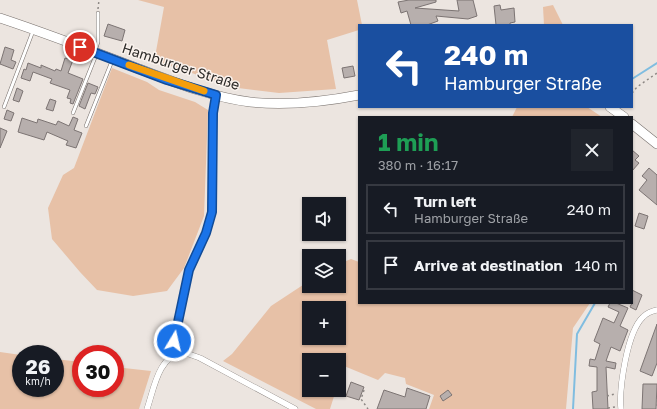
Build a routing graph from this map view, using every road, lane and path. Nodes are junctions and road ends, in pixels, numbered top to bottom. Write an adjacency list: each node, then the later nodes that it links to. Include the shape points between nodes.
1 (99, 0): 2 (path)
2 (98, 13): 5 (lane, via 98,42)
3 (0, 18): 4 (main road, Hamburger Straße)
4 (33, 29): 5 (main road, Hamburger Straße); 11 (lane)
5 (95, 53): 6 (main road, Hamburger Straße); 13 (lane)
6 (113, 59): 9 (main road, Hamburger Straße, via 167,80); 16 (lane)
7 (657, 73): 8 (path)
8 (633, 93)
9 (216, 95): 10 (main road, Hamburger Straße, via 250,102 295,104); 19 (street, via 213,113 212,212 187,277 174,334)
10 (358, 95)
11 (4, 107)
12 (612, 109): 14 (main road)
13 (73, 113)
14 (622, 116)
15 (633, 125): 17 (main road)
16 (86, 126)
17 (657, 144)
18 (657, 310): 21 (street, via 646,314 639,322 626,354)
19 (178, 353): 23 (street, via 163,365); 24 (street, via 194,355)
20 (364, 390): 25 (path, via 361,400)
21 (620, 392): 22 (path); 26 (street)
22 (608, 396)
23 (147, 409)
24 (295, 409)
25 (368, 409)
26 (621, 409)

